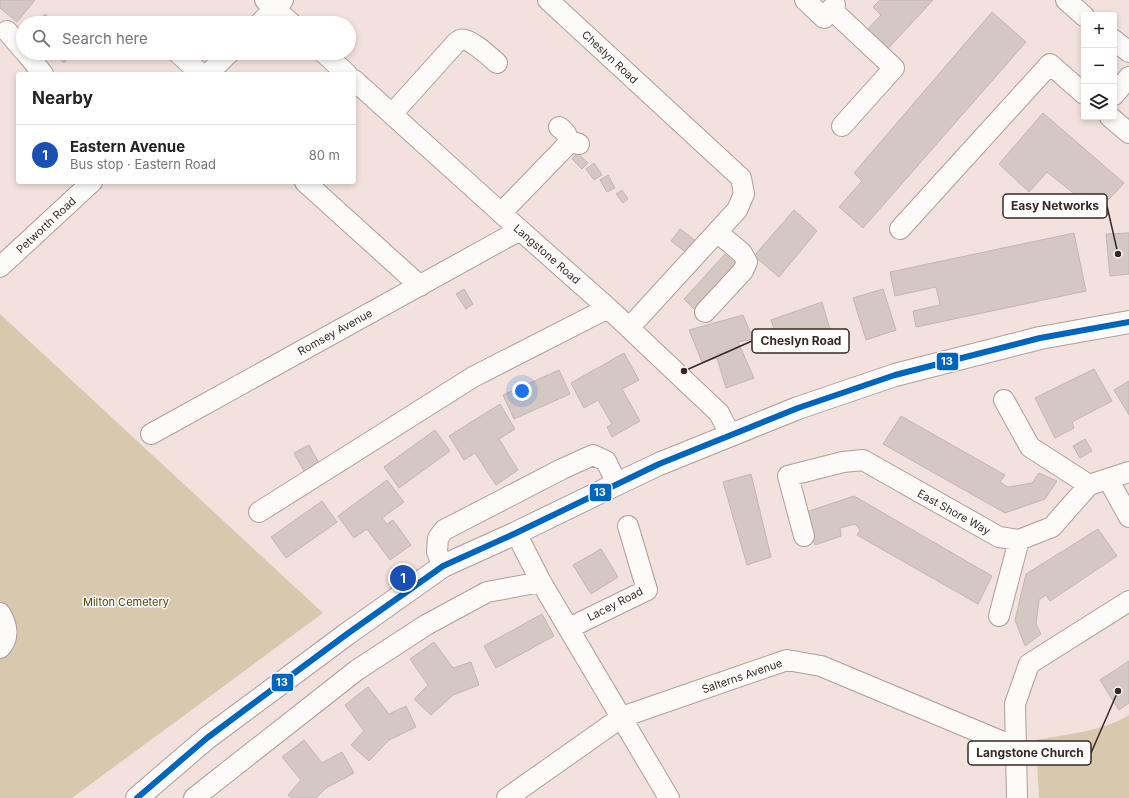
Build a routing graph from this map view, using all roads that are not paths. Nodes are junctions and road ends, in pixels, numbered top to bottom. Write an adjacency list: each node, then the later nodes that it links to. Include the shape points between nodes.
1 (548, 0): 36 (street, Cheslyn Road, via 741,178 744,194 737,210)
2 (805, 0): 5 (street, via 824,18)
3 (1066, 0): 6 (street)
4 (275, 3): 7 (street); 8 (street)
5 (835, 5): 28 (street, via 894,68)
6 (1081, 13)
7 (265, 16)
8 (285, 16)
9 (7, 31): 10 (street)
10 (16, 42)
11 (1117, 42): 12 (street)
12 (1129, 52)
13 (32, 60): 18 (street)
14 (186, 60): 19 (street)
15 (223, 60): 20 (street)
16 (332, 60): 21 (street)
17 (496, 63): 26 (street, via 471,42 460,40)
18 (41, 72)
19 (199, 72)
20 (210, 72)
21 (345, 72)
22 (1129, 77): 25 (street)
23 (356, 82): 26 (street, Langstone Road)
24 (1081, 91): 34 (street, via 1050,64)
25 (1117, 91)
26 (392, 114): 33 (street, Langstone Road)
27 (1114, 120): 29 (street)
28 (842, 126)
29 (1129, 133)
30 (568, 138): 33 (street)
31 (90, 184): 37 (street, Petworth Road)
32 (307, 184): 38 (street)
33 (501, 213): 35 (street, Langstone Road)
34 (900, 229)
35 (520, 230): 38 (street, Romsey Avenue); 39 (street, Langstone Road)
36 (717, 232): 40 (street, via 742,253 747,262 743,271); 42 (street, Cheslyn Road)
37 (0, 267)
38 (420, 286): 44 (street, Romsey Avenue)
39 (608, 308): 42 (street, Langstone Road); 50 (street, via 473,377)
40 (705, 312)
41 (1129, 322): 45 (main road, via 1040,338 895,375 798,408)
42 (629, 328): 45 (street, Langstone Road, via 718,413)
43 (1004, 400): 49 (street, via 1030,447)
44 (151, 434)
45 (731, 436): 48 (main road)
46 (1129, 472): 47 (street)
47 (1108, 479): 49 (street); 51 (street)
48 (616, 484): 53 (main road); 56 (street, via 606,461 593,455 562,469 444,530 438,538 437,552)
49 (1089, 485): 55 (street, East Shore Way, via 1052,527)
50 (259, 512)
51 (1129, 516)
52 (628, 526): 61 (street, Lacey Road, via 647,590)
53 (516, 533): 56 (main road); 57 (street)
54 (804, 536): 55 (street, East Shore Way, via 788,476 843,462 863,460 998,537)
55 (1019, 540): 60 (street)
56 (443, 566): 65 (main road, via 214,733)
57 (541, 582): 61 (street); 66 (street, via 487,592 426,625 357,670)
58 (1129, 601): 64 (street, via 1029,664 1015,704)
59 (0, 613): 62 (street, via 6,623 7,634)
60 (999, 616)
61 (569, 628): 63 (street)
62 (0, 648)
63 (622, 717): 64 (street, Salterns Avenue, via 787,660 821,666); 67 (street, Salterns Avenue); 68 (street)
64 (1014, 747): 69 (street)
65 (137, 798)
66 (194, 798)
67 (507, 798)
68 (669, 798)
69 (1017, 798)

